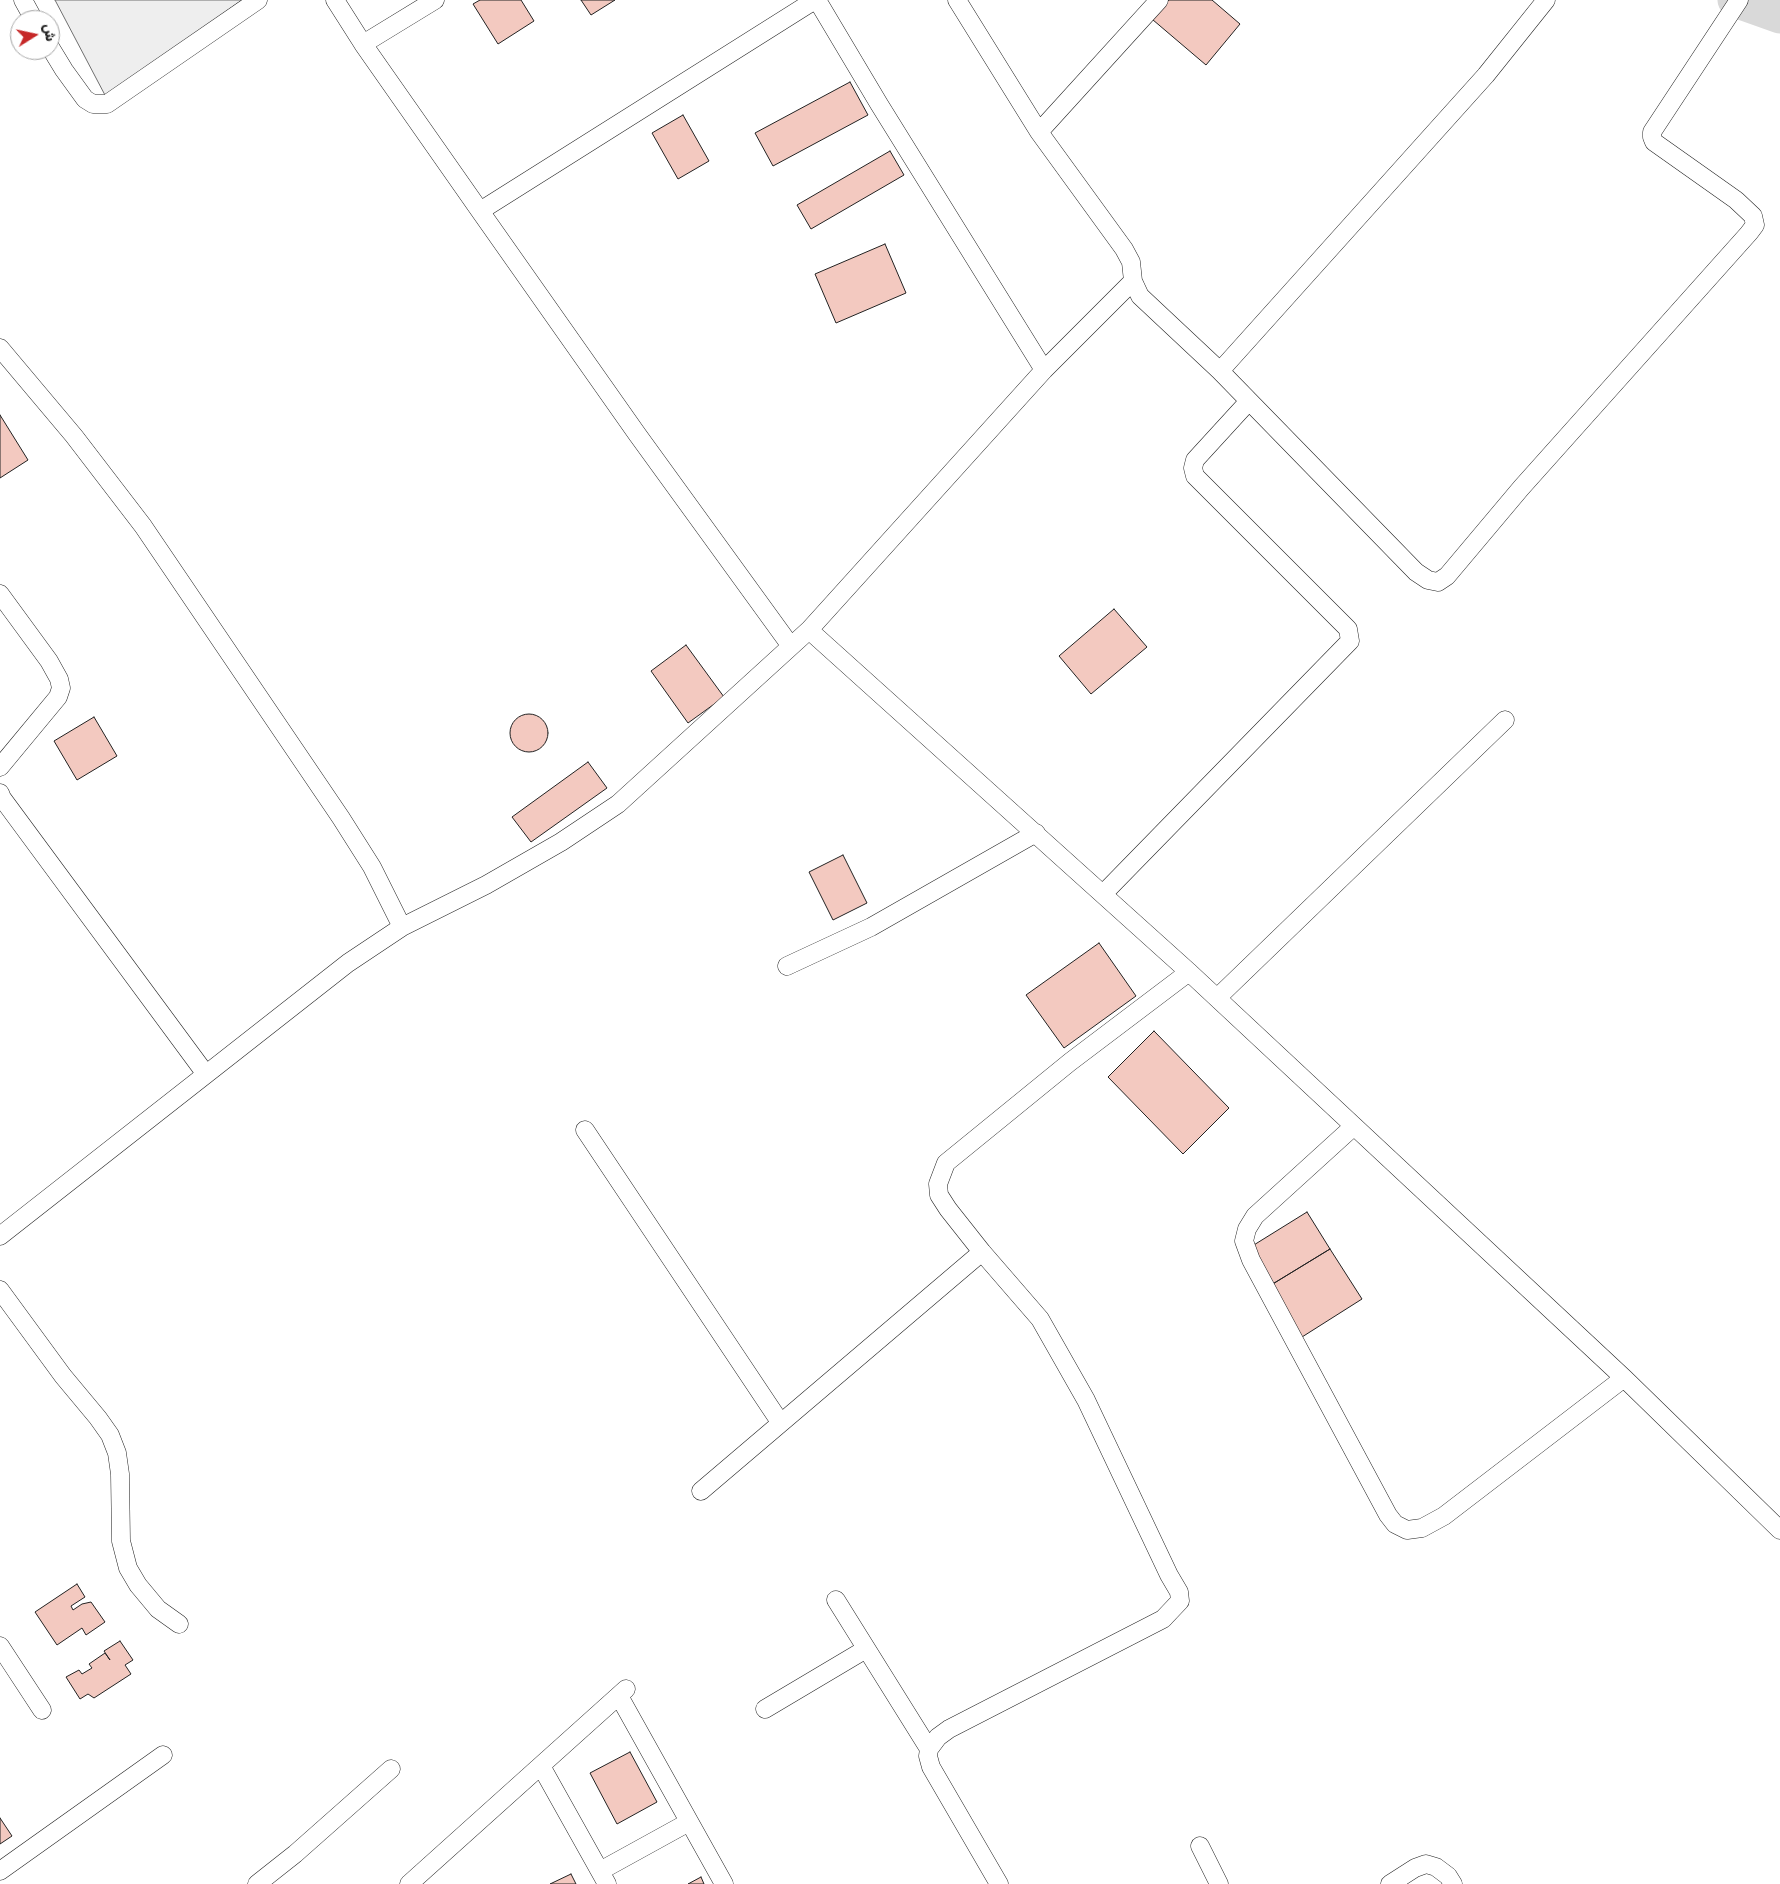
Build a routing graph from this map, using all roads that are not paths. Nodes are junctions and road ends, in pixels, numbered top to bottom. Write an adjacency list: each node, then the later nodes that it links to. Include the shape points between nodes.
1 (258, 0): 10 (street, via 107,104 93,104 85,99)
2 (335, 0): 9 (street)
3 (435, 0): 9 (street)
4 (816, 0): 12 (street); 15 (street)
5 (957, 0): 11 (street)
6 (1159, 0): 11 (street)
7 (1546, 0): 16 (street, via 1486,75)
8 (1739, 0): 17 (street, via 1652,132 1652,137 1654,142 1736,200 1753,216 1755,224 1521,488 1448,576 1438,582 1416,572)
9 (364, 44): 12 (street)
10 (58, 60)
11 (1039, 132): 13 (street, via 1124,249 1131,262)
12 (480, 211): 20 (street)
13 (1133, 281): 15 (street); 16 (street, via 1140,296)
14 (0, 348): 26 (street, via 74,436 143,526 341,818 372,867)
15 (1044, 370): 19 (street)
16 (1220, 371): 17 (street)
17 (1249, 401): 25 (street, via 1195,460 1195,476 1348,629 1350,641)
18 (0, 594): 22 (street, via 49,661 61,688 58,696)
19 (809, 630): 20 (street); 24 (street)
20 (790, 645): 26 (street, via 618,804 545,852)
21 (1505, 720): 29 (street)
22 (0, 767)
23 (0, 793): 30 (street)
24 (1036, 833): 25 (street); 27 (street, via 871,927)
25 (1103, 894): 28 (street)
26 (402, 927): 30 (street, via 348,962)
27 (787, 966)
28 (1189, 972): 29 (street); 34 (street, via 946,1162 938,1184 939,1195)
29 (1217, 998): 31 (street)
30 (206, 1074): 33 (street)
31 (1354, 1126): 36 (street); 36 (street, via 1255,1216 1244,1241 1251,1260 1395,1524 1407,1530 1422,1528 1444,1516)
32 (585, 1130): 37 (street)
33 (0, 1236)
34 (982, 1252): 37 (street); 47 (street, via 1040,1320 1086,1400 1179,1592 1180,1601 1163,1619 949,1728)
35 (0, 1290): 41 (street, via 110,1435 120,1474 121,1541 128,1568 158,1609)
36 (1624, 1378): 39 (street)
37 (780, 1422): 38 (street)
38 (701, 1491)
39 (1780, 1530)
40 (836, 1600): 43 (street)
41 (179, 1624)
42 (0, 1646): 44 (street)
43 (866, 1650): 45 (street); 47 (street)
44 (5, 1665): 46 (street)
45 (765, 1709)
46 (42, 1710)
47 (929, 1749): 58 (street, via 931,1766)
48 (163, 1755): 53 (street)
49 (540, 1766): 51 (street, via 622,1692); 54 (street); 56 (street)
50 (391, 1769): 55 (street, via 296,1854)
51 (689, 1822): 54 (street); 57 (street)
52 (1200, 1846): 59 (street)
53 (0, 1871)
54 (604, 1878)
55 (257, 1884)
56 (409, 1884)
57 (724, 1884)
58 (999, 1884)
59 (1219, 1884)
60 (1390, 1884): 61 (street, via 1426,1864 1436,1867)
61 (1453, 1884)

